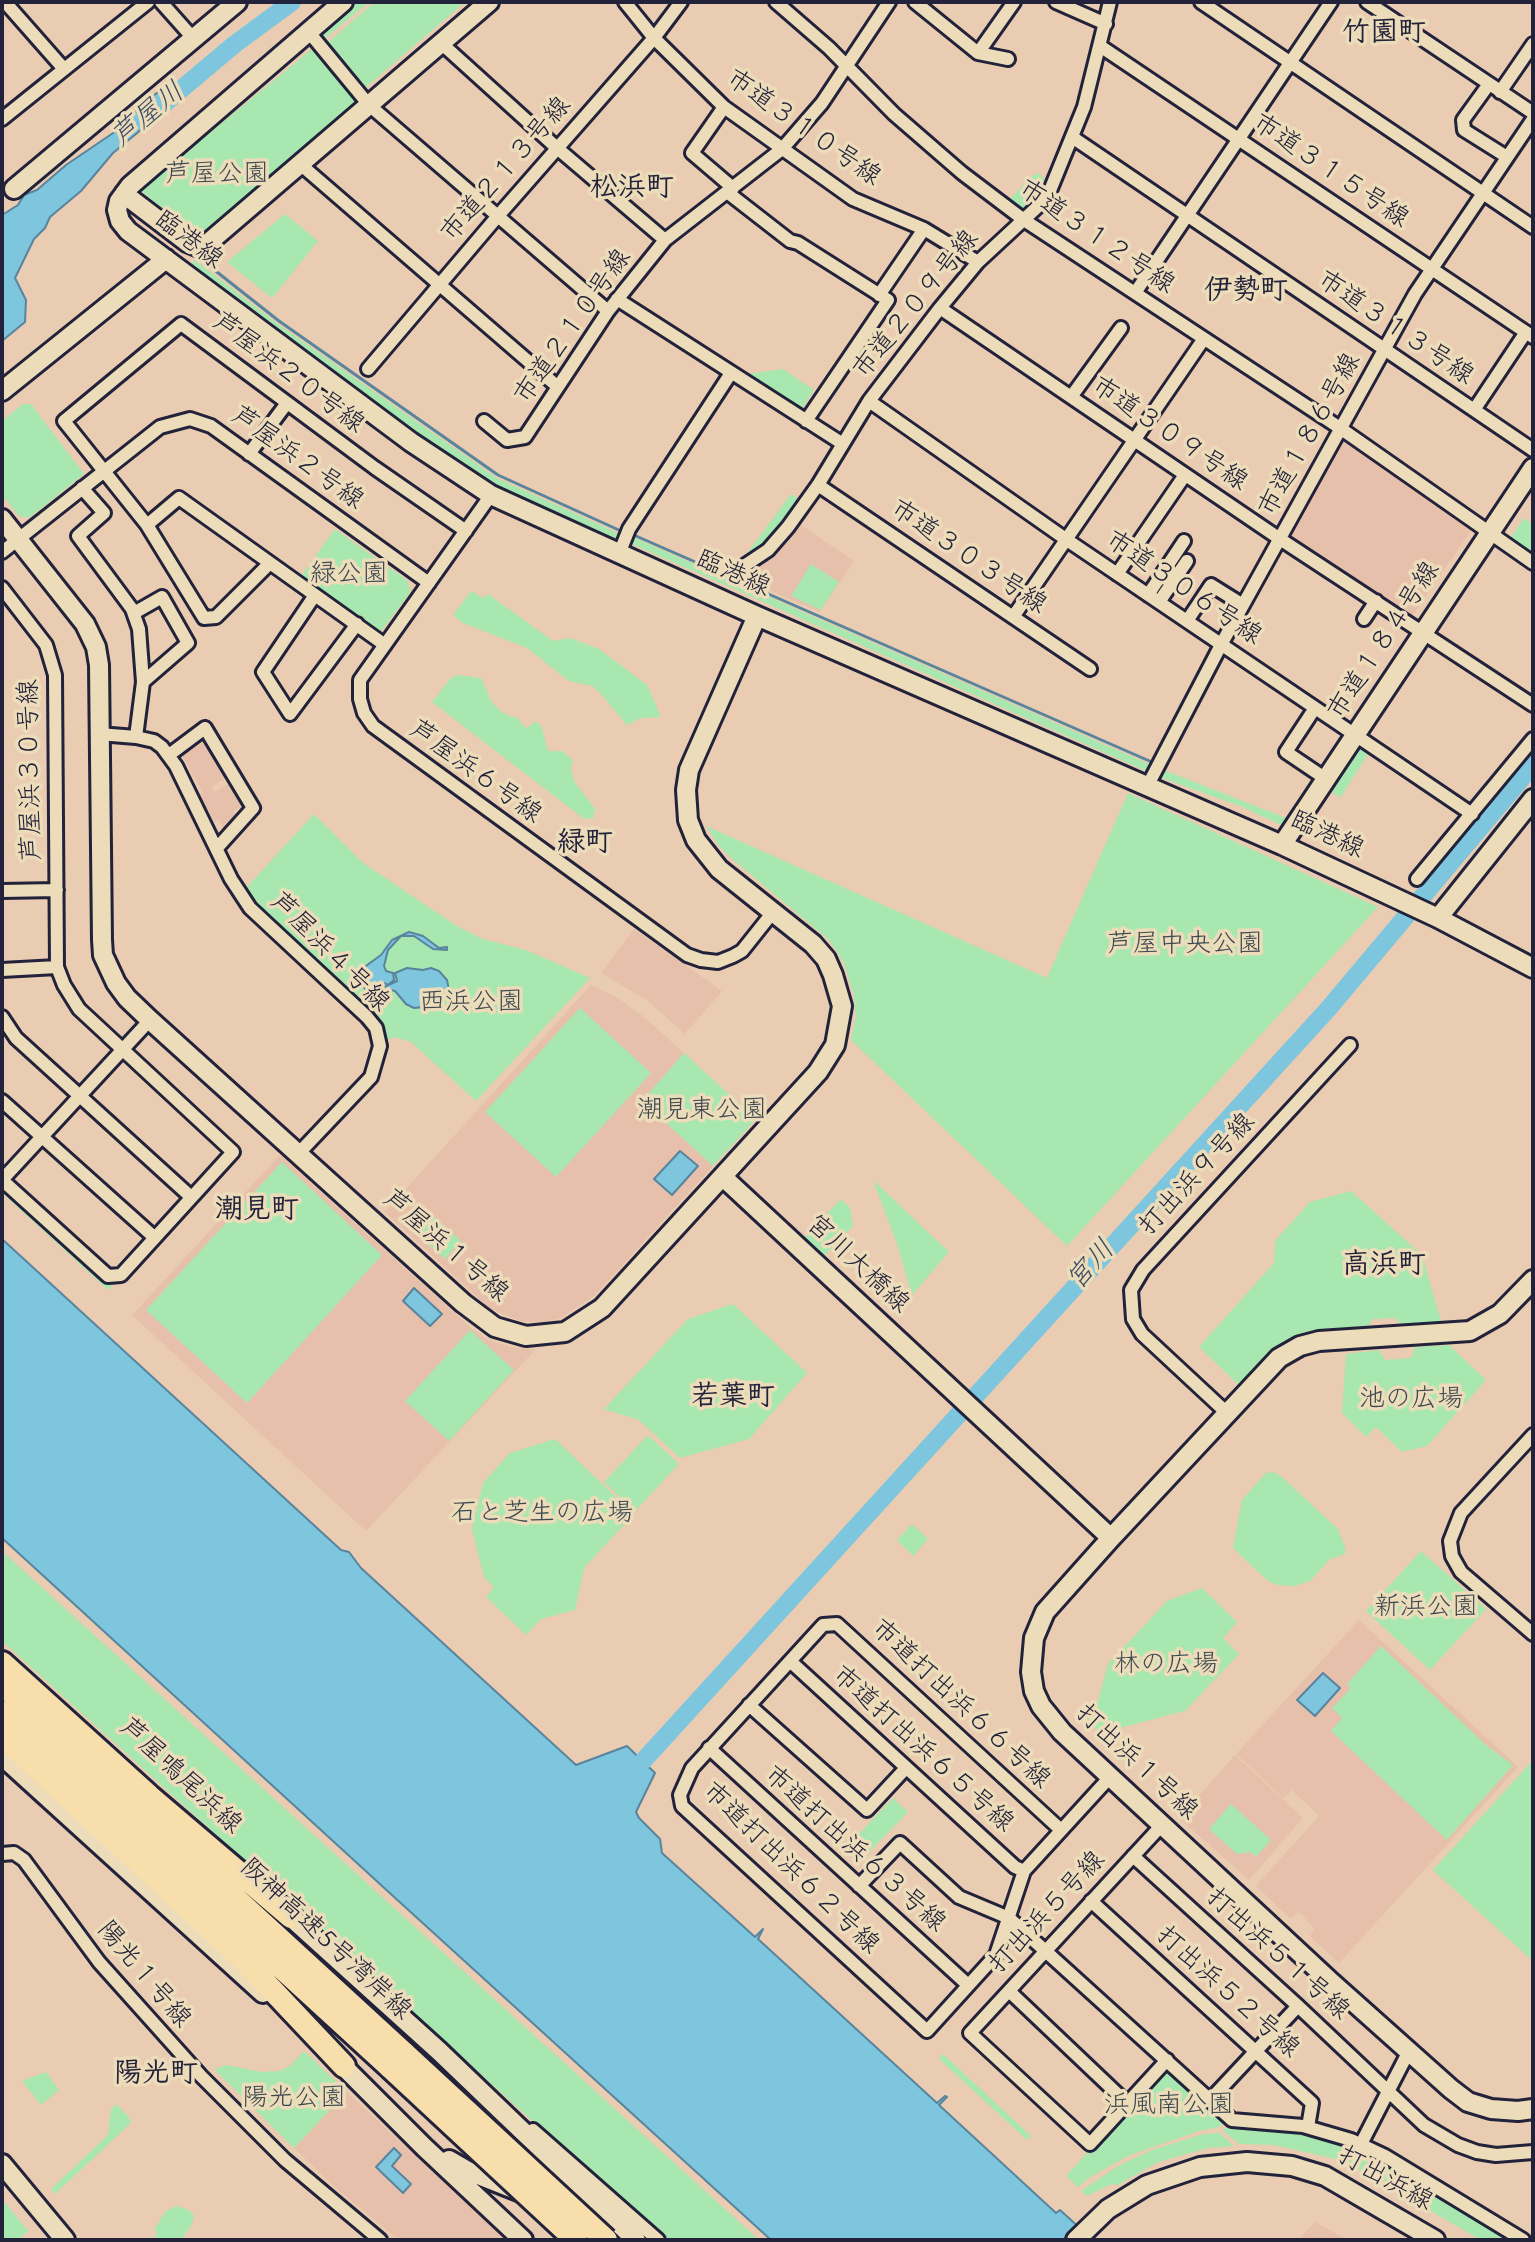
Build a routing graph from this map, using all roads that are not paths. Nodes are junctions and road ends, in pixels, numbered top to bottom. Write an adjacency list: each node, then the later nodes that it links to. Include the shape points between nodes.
1 (5, 2): 29 (street)
2 (148, 2): 29 (street)
3 (161, 2): 20 (street)
4 (237, 2): 20 (street)
5 (343, 2): 19 (street)
6 (489, 2): 22 (street)
7 (625, 2): 21 (street, 市道３１０号線)
8 (681, 2): 21 (street, 市道２１３号線)
9 (776, 2): 28 (street, 市道３１２号線)
10 (889, 2): 28 (street, 市道２１０号線)
11 (915, 2): 25 (street)
12 (1014, 2): 25 (street)
13 (1056, 2): 18 (street)
14 (1110, 2): 18 (street, 市道２０９号線)
15 (1201, 2): 27 (street)
16 (1331, 2): 27 (street)
17 (1367, 2): 30 (street)
18 (1106, 24): 24 (street, 市道２０９号線)
19 (308, 31): 31 (street); 44 (street)
20 (193, 38): 42 (street)
21 (654, 38): 32 (street, 市道３１０号線); 37 (street, 市道２１３号線)
22 (441, 43): 31 (street); 37 (street)
23 (1533, 44): 30 (street)
24 (1100, 46): 35 (street, 市道２０９号線); 36 (street, 市道３１５号線)
25 (978, 53): 26 (street)
26 (1008, 59)
27 (1290, 61): 36 (street); 43 (street)
28 (845, 64): 38 (street, 市道２１０号線, via 822,103); 47 (street, 市道３１２号線, via 894,114)
29 (64, 69): 34 (street)
30 (1495, 88): 33 (street); 39 (street, via 1463,120 1464,130)
31 (369, 105): 40 (street); 46 (street)
32 (724, 107): 38 (street, 市道３１０号線); 41 (street, via 692,153)
33 (1533, 116): 39 (street, 市道１８６号線)
34 (2, 119)
35 (1072, 137): 45 (street, 市道３１３号線); 47 (street, 市道２０９号線, via 1047,198)
36 (1237, 138): 45 (street); 53 (street, 市道３１５号線)
37 (557, 148): 46 (street, 市道２１３号線); 50 (street)
38 (782, 149): 41 (street, 市道２１０号線); 49 (street, 市道３１０号線, via 853,199)
39 (1507, 157): 43 (street, 市道１８６号線)
40 (300, 164): 44 (street, via 208,243 197,246); 54 (street)
41 (730, 190): 50 (street, 市道２１０号線); 56 (street, via 790,241)
42 (8, 191)
43 (1483, 192): 48 (street); 53 (street, 市道１８６号線)
44 (124, 194): 51 (street, 臨港線, via 117,210 120,221)
45 (1186, 216): 55 (street); 63 (street, 市道３１３号線)
46 (497, 217): 54 (street, 市道２１３号線); 59 (street)
47 (1024, 220): 52 (street, 市道２０９号線); 55 (street, 市道３１２号線)
48 (1533, 227)
49 (924, 229): 52 (street, 市道３１０号線); 56 (street)
50 (665, 240): 57 (street, 市道２１０号線)
51 (166, 259): 67 (street); 84 (street, 臨港線, via 411,442)
52 (978, 262): 58 (street, 市道２０９号線)
53 (1430, 268): 61 (street, 市道３１５号線); 63 (street, 市道１８６号線)
54 (438, 286): 64 (street, 市道２１３号線); 66 (street)
55 (1135, 293): 62 (street, 市道３１２号線)
56 (879, 295): 73 (street, via 888,300)
57 (617, 299): 59 (street, 市道２１０号線); 65 (street)
58 (940, 308): 68 (street, 市道３０９号線); 69 (street, 市道２０９号線)
59 (608, 311): 66 (street, 市道２１０号線)
60 (1121, 328): 68 (street)
61 (1530, 334): 71 (street)
62 (1203, 340): 74 (street, 市道３１２号線); 75 (street)
63 (1385, 350): 71 (street, 市道３１３号線); 74 (street, 市道１８６号線)
64 (368, 369)
65 (731, 373): 73 (street); 94 (street, via 629,529)
66 (558, 387): 72 (street, 市道２１０号線, via 525,437 507,440)
67 (2, 391)
68 (1071, 397): 75 (street, 市道３０９号線)
69 (869, 401): 76 (street, 市道２０９号線); 91 (street, 市道３０６号線)
70 (287, 403): 78 (street); 80 (street, 芦屋浜２０号線, via 181,324 64,421); 87 (street, 芦屋浜２０号線)
71 (1474, 410): 77 (street, 市道３１３号線)
72 (484, 421)
73 (806, 421): 76 (street)
74 (1340, 428): 88 (street, 市道３１２号線); 90 (street, 市道１８６号線)
75 (1134, 440): 81 (street, 市道３０９号線); 91 (street)
76 (843, 444): 82 (street, 市道２０９号線)
77 (1533, 450)
78 (249, 454): 80 (street, 芦屋浜２号線, via 211,426 180,420 160,427); 100 (street, 芦屋浜２号線)
79 (1533, 468): 88 (street, 市道１８４号線)
80 (104, 471): 83 (street, 芦屋浜２号線); 86 (street)
81 (1185, 475): 90 (street, 市道３０９号線); 99 (street)
82 (818, 485): 98 (street, 市道２０９号線, via 768,550); 108 (street, 市道３０３号線)
83 (82, 488): 89 (street, 芦屋浜２号線); 106 (street, via 104,513 78,536)
84 (491, 495): 87 (street, 芦屋浜６号線); 94 (street, 臨港線)
85 (2, 519): 89 (street, 芦屋浜１号線)
86 (147, 525): 97 (street, via 179,498); 97 (street, via 204,618 216,617)
87 (466, 531): 100 (street, 芦屋浜６号線)
88 (1489, 532): 96 (street, 市道３１２号線); 112 (street, 市道１８４号線)
89 (18, 539): 93 (street, 芦屋浜２号線); 119 (street, 芦屋浜１号線, via 92,636 99,665)
90 (1280, 539): 104 (street, 市道３０９号線); 105 (street, 市道１８６号線)
91 (1067, 540): 99 (street, 市道３０６号線); 108 (street)
92 (1184, 541): 103 (street)
93 (2, 552)
94 (619, 554): 107 (street, 臨港線)
95 (1187, 561): 103 (street)
96 (1533, 563)
97 (269, 564): 102 (street)
98 (735, 572)
99 (1117, 574): 103 (street, 市道３０６号線)
100 (429, 583): 114 (street, 芦屋浜６号線)
101 (2, 588): 131 (street, 芦屋浜３０号線, via 46,645 55,675)
102 (315, 595): 111 (street); 111 (street, via 263,672 290,714)
103 (1154, 598): 110 (street, 市道３０６号線)
104 (1376, 601): 109 (street); 112 (street, 市道３０９号線)
105 (1243, 605): 110 (street, via 1211,585); 113 (street, 市道１８６号線)
106 (134, 613): 116 (street); 116 (street, via 162,597 188,643)
107 (757, 616): 125 (street, 臨港線); 133 (street, 芦屋浜１号線, via 689,770 686,805 707,857)
108 (1013, 617): 115 (street, 市道３０３号線)
109 (1364, 619)
110 (1187, 621): 113 (street, 市道３０６号線)
111 (357, 624): 114 (street)
112 (1424, 632): 117 (street, 市道３０９号線); 120 (street, 市道１８４号線)
113 (1222, 643): 118 (street, 市道３０６号線); 125 (street, 市道１８６号線)
114 (385, 645): 133 (street, 芦屋浜６号線, via 360,680 360,699 373,726 677,948 718,962 742,951)
115 (1090, 669)
116 (143, 682): 121 (street)
117 (1533, 705)
118 (1315, 708): 120 (street, 市道３０６号線); 124 (street, via 1286,752)
119 (99, 734): 121 (street); 139 (street, 芦屋浜１号線, via 103,955 127,998)
120 (1356, 736): 124 (street, 市道１８４号線); 127 (street, 市道３０６号線)
121 (136, 737): 123 (street, via 154,741)
122 (1533, 739): 127 (street)
123 (169, 755): 129 (street, 芦屋浜４号線); 129 (street, via 205,728 253,808)
124 (1326, 779): 128 (street, 市道１８４号線)
125 (1148, 785): 128 (street, 臨港線)
126 (1533, 799): 134 (street)
127 (1472, 814): 130 (street)
128 (1282, 845): 134 (street, 臨港線)
129 (217, 848): 145 (street, 芦屋浜４号線, via 259,919 376,1028 380,1046 371,1077)
130 (1417, 879)
131 (57, 890): 132 (street); 135 (street, 芦屋浜３０号線)
132 (2, 891)
133 (773, 912): 146 (street, 芦屋浜１号線, via 826,959 842,1006 840,1027 818,1072)
134 (1435, 916): 136 (street)
135 (57, 967): 137 (street); 141 (street, via 79,1009)
136 (1533, 968)
137 (2, 970)
138 (2, 1017): 142 (street, via 16,1038)
139 (150, 1020): 141 (street); 145 (street, 芦屋浜１号線)
140 (1350, 1045): 151 (street, 打出浜９号線, via 1143,1270 1131,1290 1133,1319 1142,1334)
141 (123, 1050): 142 (street); 148 (street, via 233,1152)
142 (80, 1096): 144 (street); 148 (street)
143 (2, 1101): 144 (street)
144 (43, 1137): 147 (street); 149 (street)
145 (298, 1154): 146 (street, 芦屋浜１号線, via 481,1318 526,1336 557,1334 591,1317)
146 (723, 1177): 153 (street, 宮川大橋線)
147 (2, 1180): 149 (street, via 108,1276 121,1275)
148 (190, 1196): 149 (street)
149 (154, 1237)
150 (1533, 1280): 151 (street, 打出浜１号線, via 1500,1314 1470,1331 1319,1341 1292,1349)
151 (1227, 1413): 153 (street, 打出浜１号線)
152 (1533, 1435): 155 (street, via 1461,1513 1450,1541 1461,1572)
153 (1111, 1538): 166 (street, 打出浜１号線, via 1045,1612 1034,1638 1031,1672 1034,1691 1051,1721)
154 (823, 1625): 157 (street, 市道打出浜６２号線); 168 (street, 市道打出浜６６号線, via 837,1624)
155 (1533, 1634)
156 (2, 1650): 174 (street, 芦屋鳴尾浜線)
157 (790, 1661): 160 (street, 市道打出浜６２号線); 165 (street, 市道打出浜６５号線)
158 (2, 1663): 174 (highway)
159 (2, 1684): 198 (highway, 阪神高速5号湾岸線, bridge)
160 (749, 1705): 163 (street, 市道打出浜６２号線); 165 (street, via 867,1810)
161 (2, 1712): 197 (highway, 阪神高速5号湾岸線, bridge)
162 (2, 1736): 184 (highway, via 243,1959)
163 (709, 1748): 172 (street, 市道打出浜６３号線); 177 (street, 市道打出浜６２号線, via 692,1768 680,1795 682,1806 927,2031)
164 (2, 1756): 184 (street, 芦屋鳴尾浜線)
165 (906, 1768): 171 (street, 市道打出浜６５号線)
166 (1110, 1777): 167 (street, 打出浜１号線); 168 (street)
167 (1161, 1826): 170 (street, 打出浜５号線); 182 (street, 打出浜１号線)
168 (1061, 1830): 171 (street)
169 (2, 1854): 195 (street, 陽光１号線, via 14,1853 24,1860 115,1982 201,2076 285,2160)
170 (1133, 1856): 173 (street, 打出浜５号線); 179 (street, 打出浜５１号線)
171 (1024, 1871): 175 (street)
172 (859, 1886): 175 (street, via 900,1843 959,1897); 177 (street, 市道打出浜６３号線)
173 (1091, 1901): 176 (street, 打出浜５号線); 180 (street, 打出浜５２号線)
174 (291, 1917): 181 (street, 芦屋鳴尾浜線)
175 (1009, 1918): 176 (street); 177 (street, via 996,1955)
176 (1046, 1951): 178 (street, 打出浜５号線); 183 (street)
177 (968, 1985)
178 (1009, 1991): 187 (street); 187 (street, 打出浜５号線, via 970,2033 1090,2144)
179 (1298, 2006): 180 (street); 185 (street, 打出浜５１号線)
180 (1256, 2050): 186 (street); 189 (street, 打出浜５２号線, via 1312,2103)
181 (439, 2051): 199 (street, 芦屋鳴尾浜線); 200 (street)
182 (1409, 2051): 185 (street); 188 (street, 打出浜１号線, via 1468,2102 1491,2109)
183 (1167, 2060): 186 (street); 187 (street)
184 (344, 2066): 190 (street, 芦屋鳴尾浜線)
185 (1389, 2090): 191 (street); 192 (street, 打出浜５１号線, via 1424,2125 1458,2145 1496,2155)
186 (1210, 2100): 189 (street, via 1232,2120)
187 (1127, 2103)
188 (1533, 2109)
189 (1308, 2127): 191 (street)
190 (411, 2133): 196 (street, 芦屋鳴尾浜線); 199 (street, 芦屋鳴尾浜線, via 468,2171)
191 (1361, 2144): 203 (street)
192 (1533, 2154)
193 (2, 2164): 194 (street)
194 (65, 2240)
195 (380, 2240)
196 (523, 2240)
197 (576, 2240)
198 (606, 2240)
199 (636, 2240)
200 (658, 2240)
201 (1076, 2240): 202 (street, 打出浜線, via 1097,2218 1147,2185 1200,2167 1247,2162 1306,2169 1344,2185)
202 (1435, 2240)
203 (1523, 2240)

